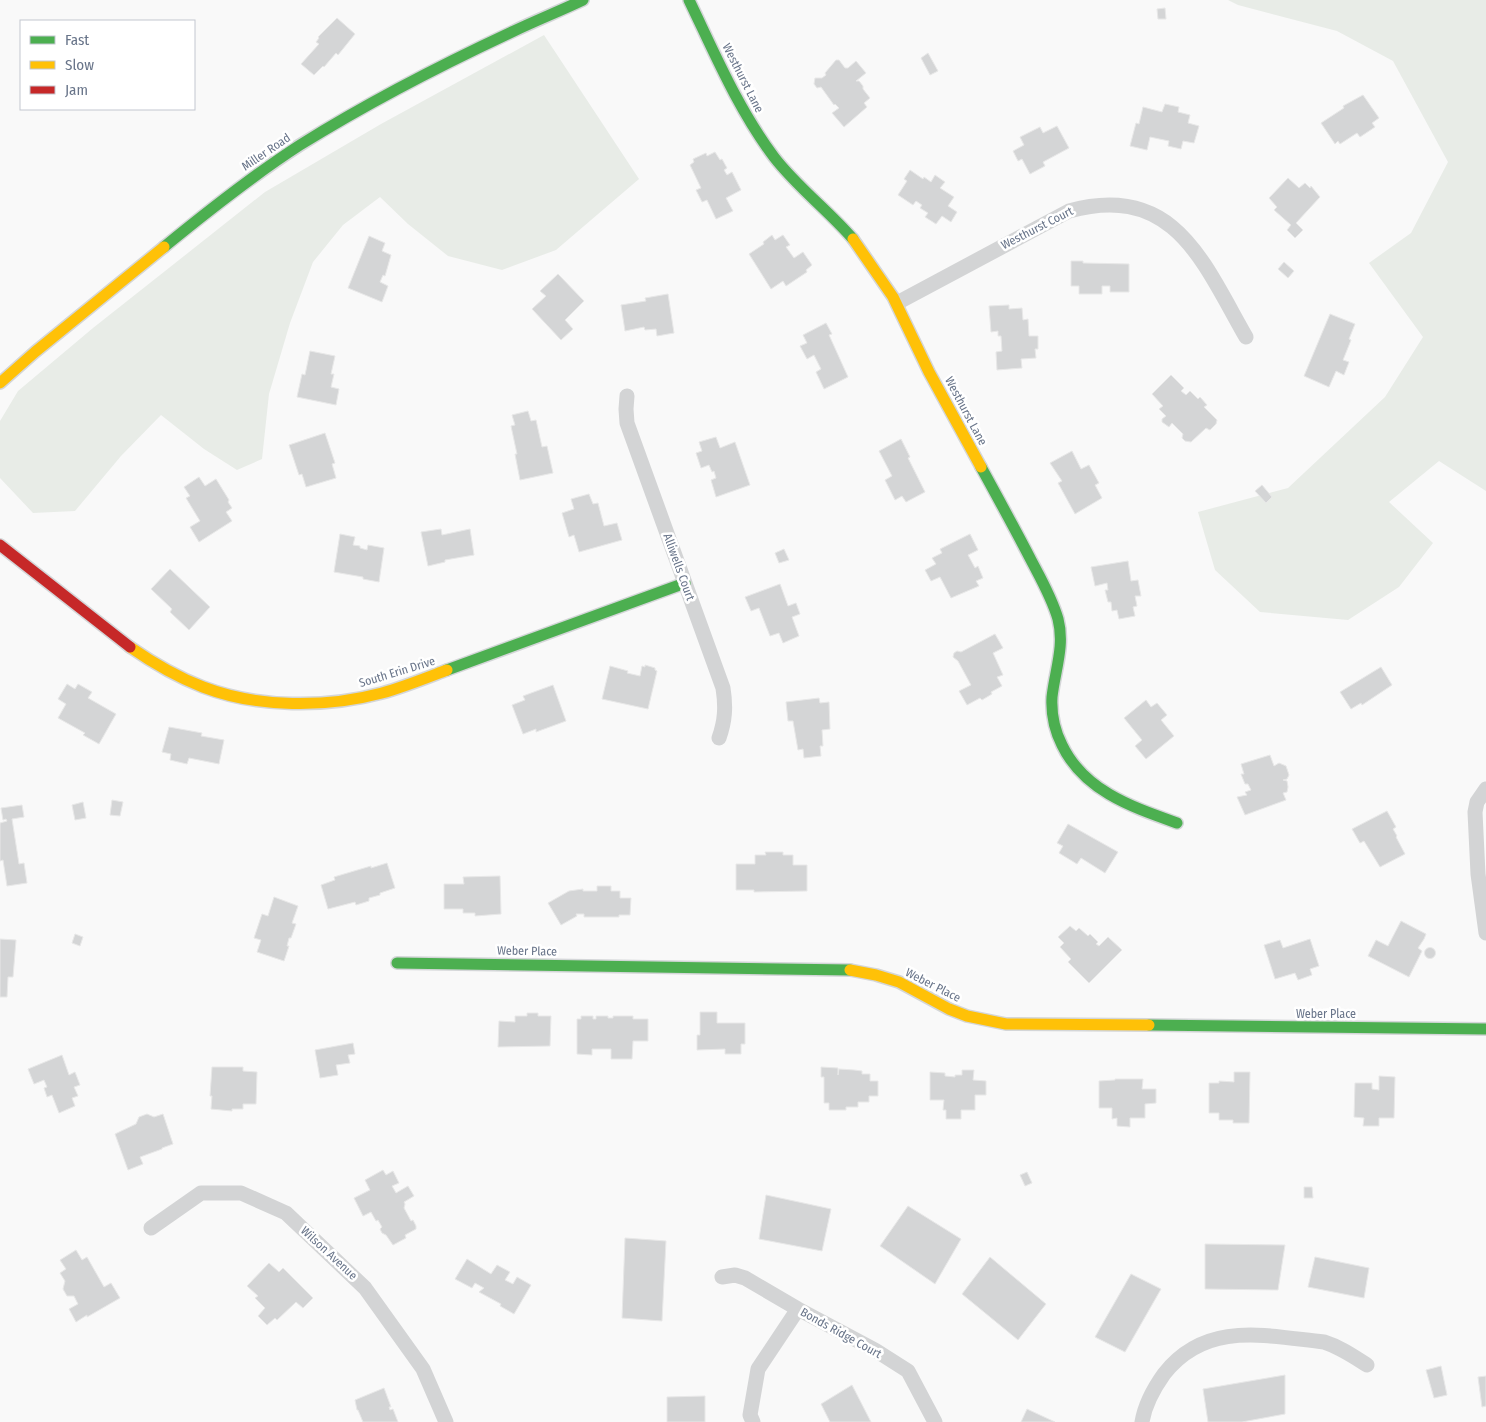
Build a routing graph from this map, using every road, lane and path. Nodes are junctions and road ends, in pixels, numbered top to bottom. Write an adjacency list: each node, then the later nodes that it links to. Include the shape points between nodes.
1 (583, 0): 5 (street, Miller Road, via 390,93 267,166)
2 (688, 0): 3 (street, Westhurst Lane, via 738,101 776,160 863,250)
3 (897, 303): 4 (street, Westhurst Court, via 1069,211 1086,206 1124,205 1159,218 1190,243); 11 (street, Westhurst Lane, via 926,366 1055,609 1061,647 1052,711 1062,746 1084,778 1099,790)
4 (1246, 338)
5 (0, 383)
6 (627, 396): 8 (street, Alliwells Court, via 627,423)
7 (0, 545): 8 (street, South Erin Drive, via 110,632 165,669 208,689 233,696 294,704 352,700 383,693)
8 (685, 583): 9 (street, Alliwells Court, via 723,688 726,704)
9 (719, 738)
10 (1486, 790): 12 (street, via 1474,812)
11 (1177, 823)
12 (1486, 934)
13 (397, 964): 14 (street, Weber Place, via 852,970 899,982 961,1014 1006,1024)
14 (1486, 1029)
15 (152, 1228): 19 (street, Wilson Avenue, via 201,1194 241,1193 286,1213 365,1288 424,1369)
16 (722, 1277): 17 (street, Bonds Ridge Court, via 735,1275 745,1278)
17 (798, 1309): 20 (street, via 758,1369 750,1415); 21 (street, Bonds Ridge Court, via 908,1371)
18 (1367, 1365): 22 (street, via 1348,1352 1324,1342 1245,1334 1216,1338 1190,1350 1172,1364 1148,1400)
19 (446, 1422)
20 (753, 1422)
21 (935, 1422)
22 (1142, 1422)

